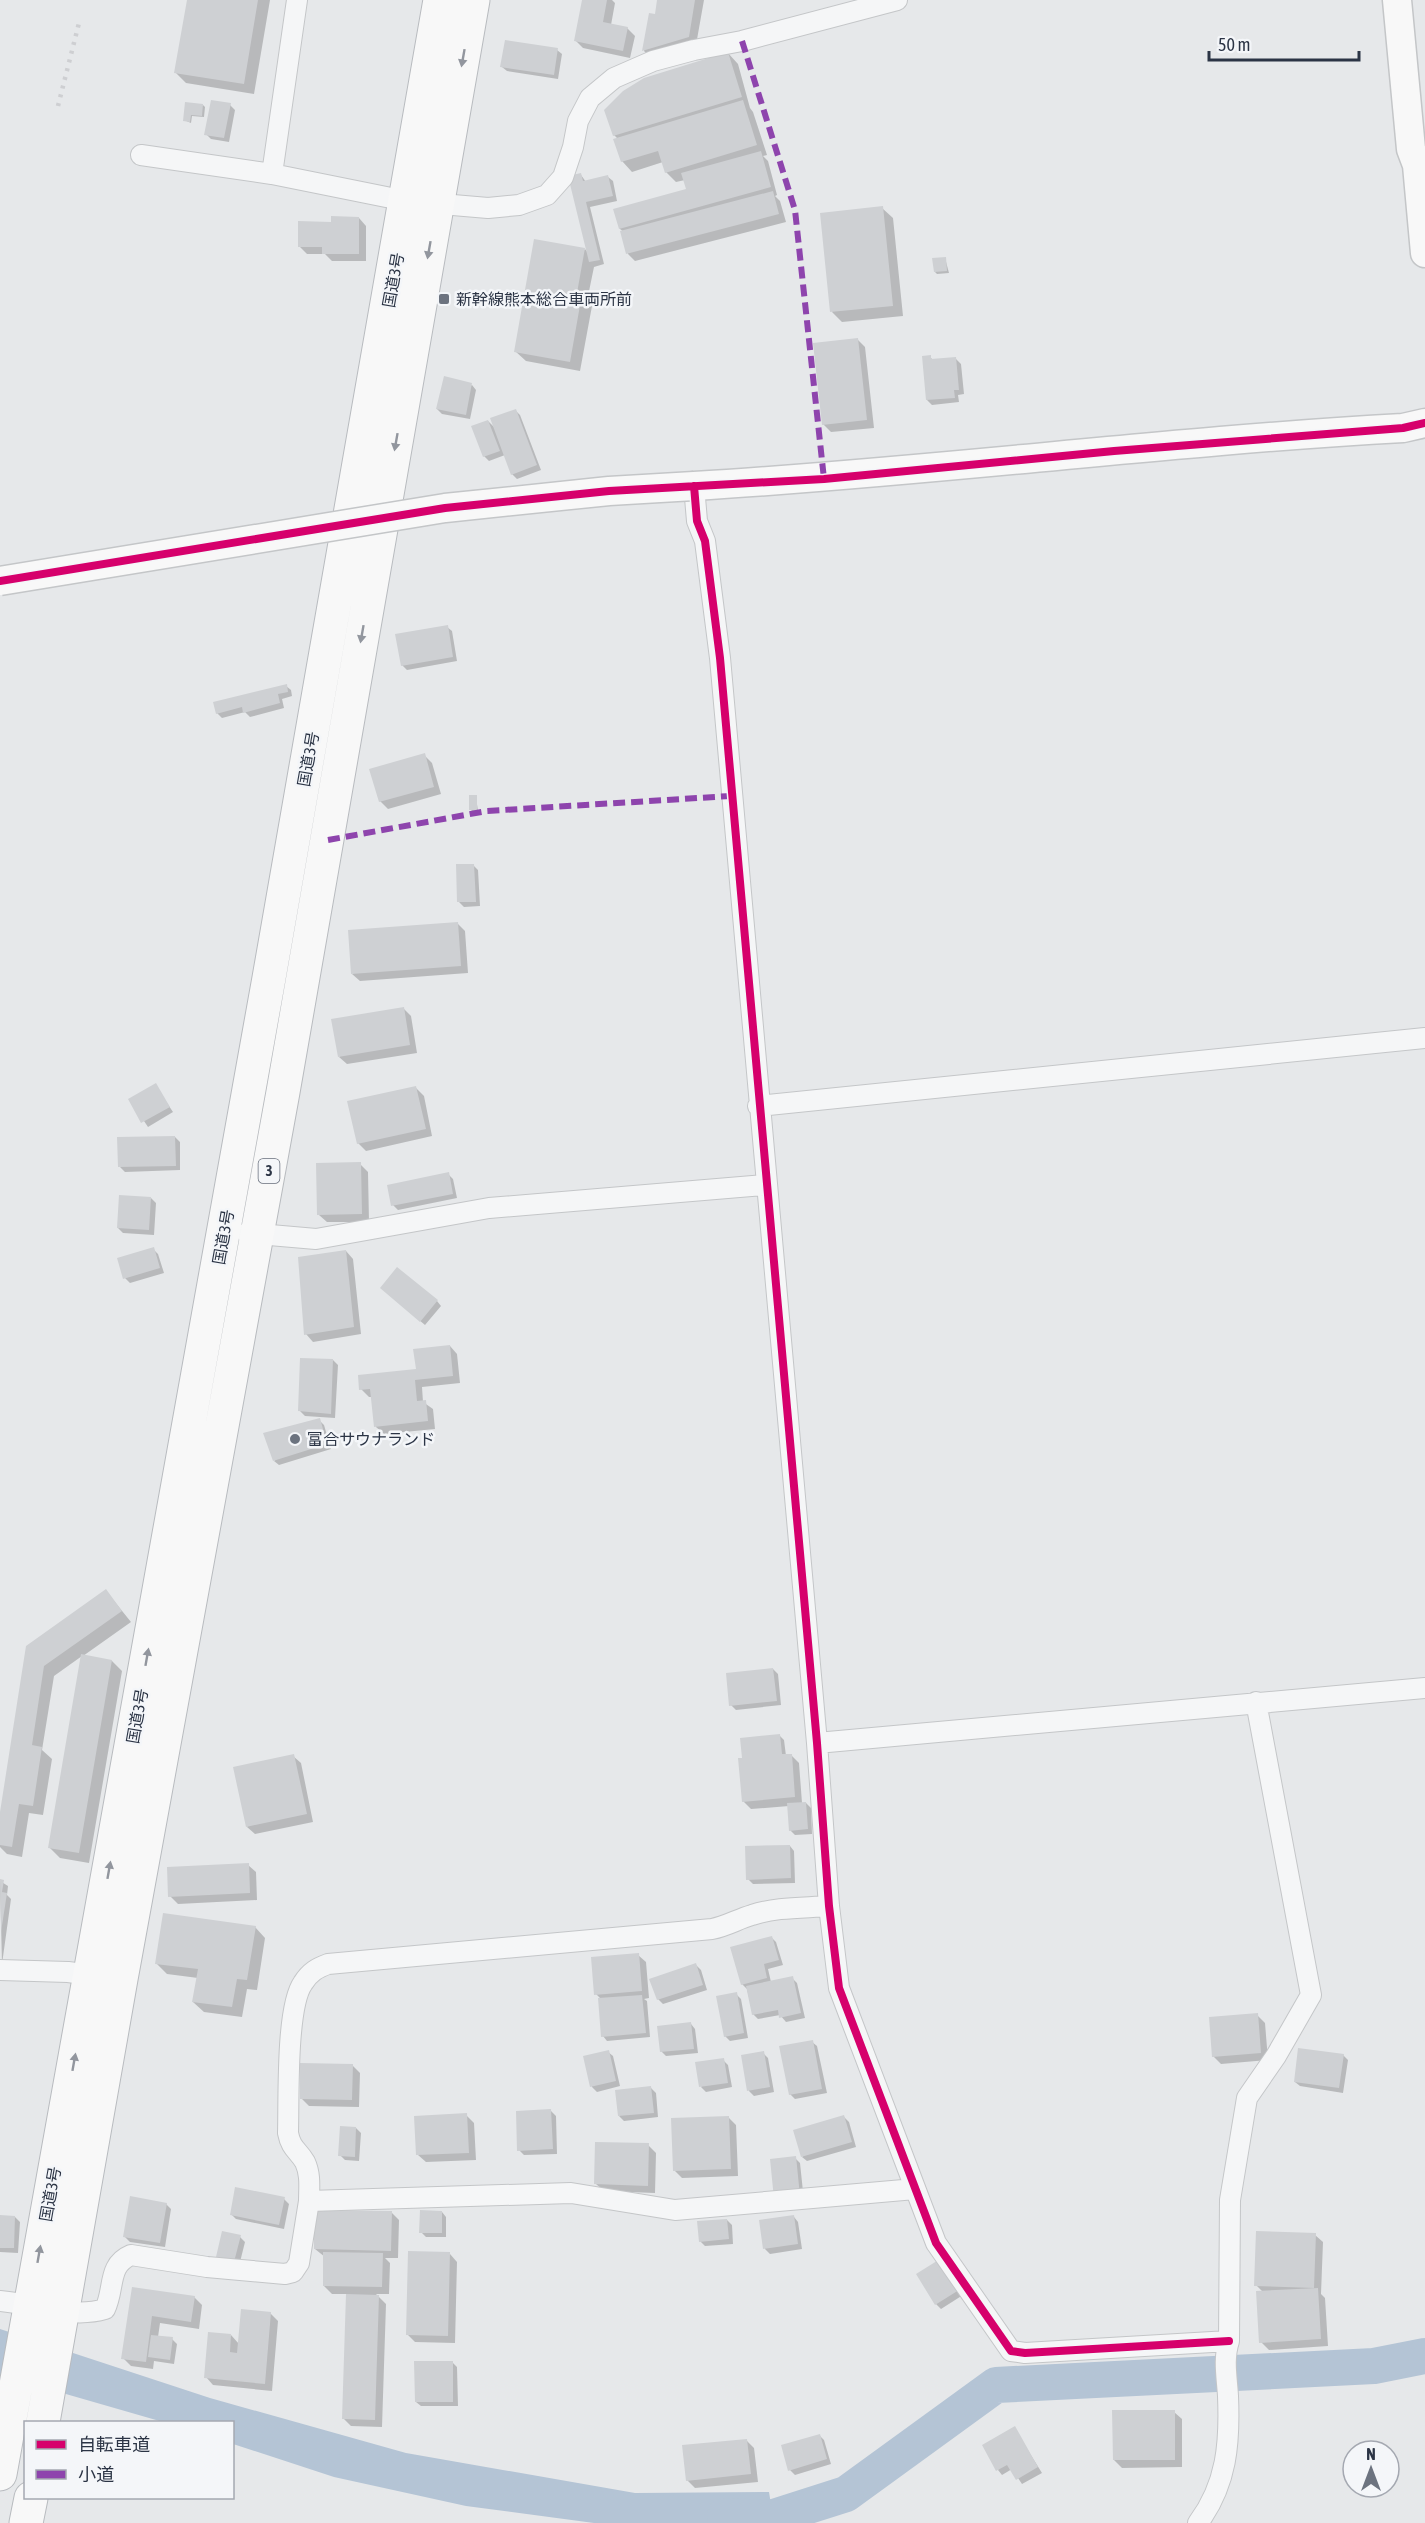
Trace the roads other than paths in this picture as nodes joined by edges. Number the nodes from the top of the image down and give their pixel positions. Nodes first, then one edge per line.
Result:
1 (297, 0) edge
2 (440, 0) edge
3 (473, 0) edge
4 (897, 0) edge
5 (1397, 0) edge
6 (141, 155) dead end
7 (272, 174) junction
8 (422, 202) junction
9 (1425, 253) edge
10 (1425, 423) edge
11 (694, 486) junction
12 (0, 581) edge
13 (1425, 1038) edge
14 (758, 1106) junction
15 (765, 1185) junction
16 (224, 1230) junction
17 (258, 1235) junction
18 (1425, 1688) edge
19 (1256, 1702) junction
20 (817, 1743) junction
21 (829, 1906) junction
22 (0, 1970) edge
23 (106, 1977) junction
24 (915, 2189) junction
25 (309, 2201) junction
26 (18, 2313) edge
27 (59, 2326) junction
28 (1227, 2347) junction
29 (45, 2410) edge
30 (0, 2474) edge
31 (31, 2499) edge
32 (26, 2523) edge
33 (1198, 2523) edge

1 - 7 street
2 - 8 highway, 国道3号 / 3
3 -> 8 highway, 国道3号 / 3
4 - 8 street
5 - 9 street
6 - 7 street
7 - 8 street
8 - 16 highway, 国道3号 / 3
8 -> 17 highway, 国道3号 / 3
10 - 11 street
11 - 12 street, bridge
11 - 14 street
13 - 14 street
14 - 15 street
15 - 17 street
15 - 20 street
16 - 17 street
23 -> 16 highway, 国道3号 / 3
17 - 23 highway, 国道3号 / 3
18 - 19 street
19 - 20 street
19 - 28 street
20 - 21 street
21 - 24 street
21 - 25 street
22 - 23 street
26 -> 23 highway, 国道3号 / 3
23 - 27 highway, 国道3号 / 3
24 - 25 street
24 - 28 street
25 - 27 street
26 - 27 street
26 - 30 highway, 国道3号 / 3
27 - 29 highway, 国道3号 / 3
28 - 33 street
31 - 32 highway

